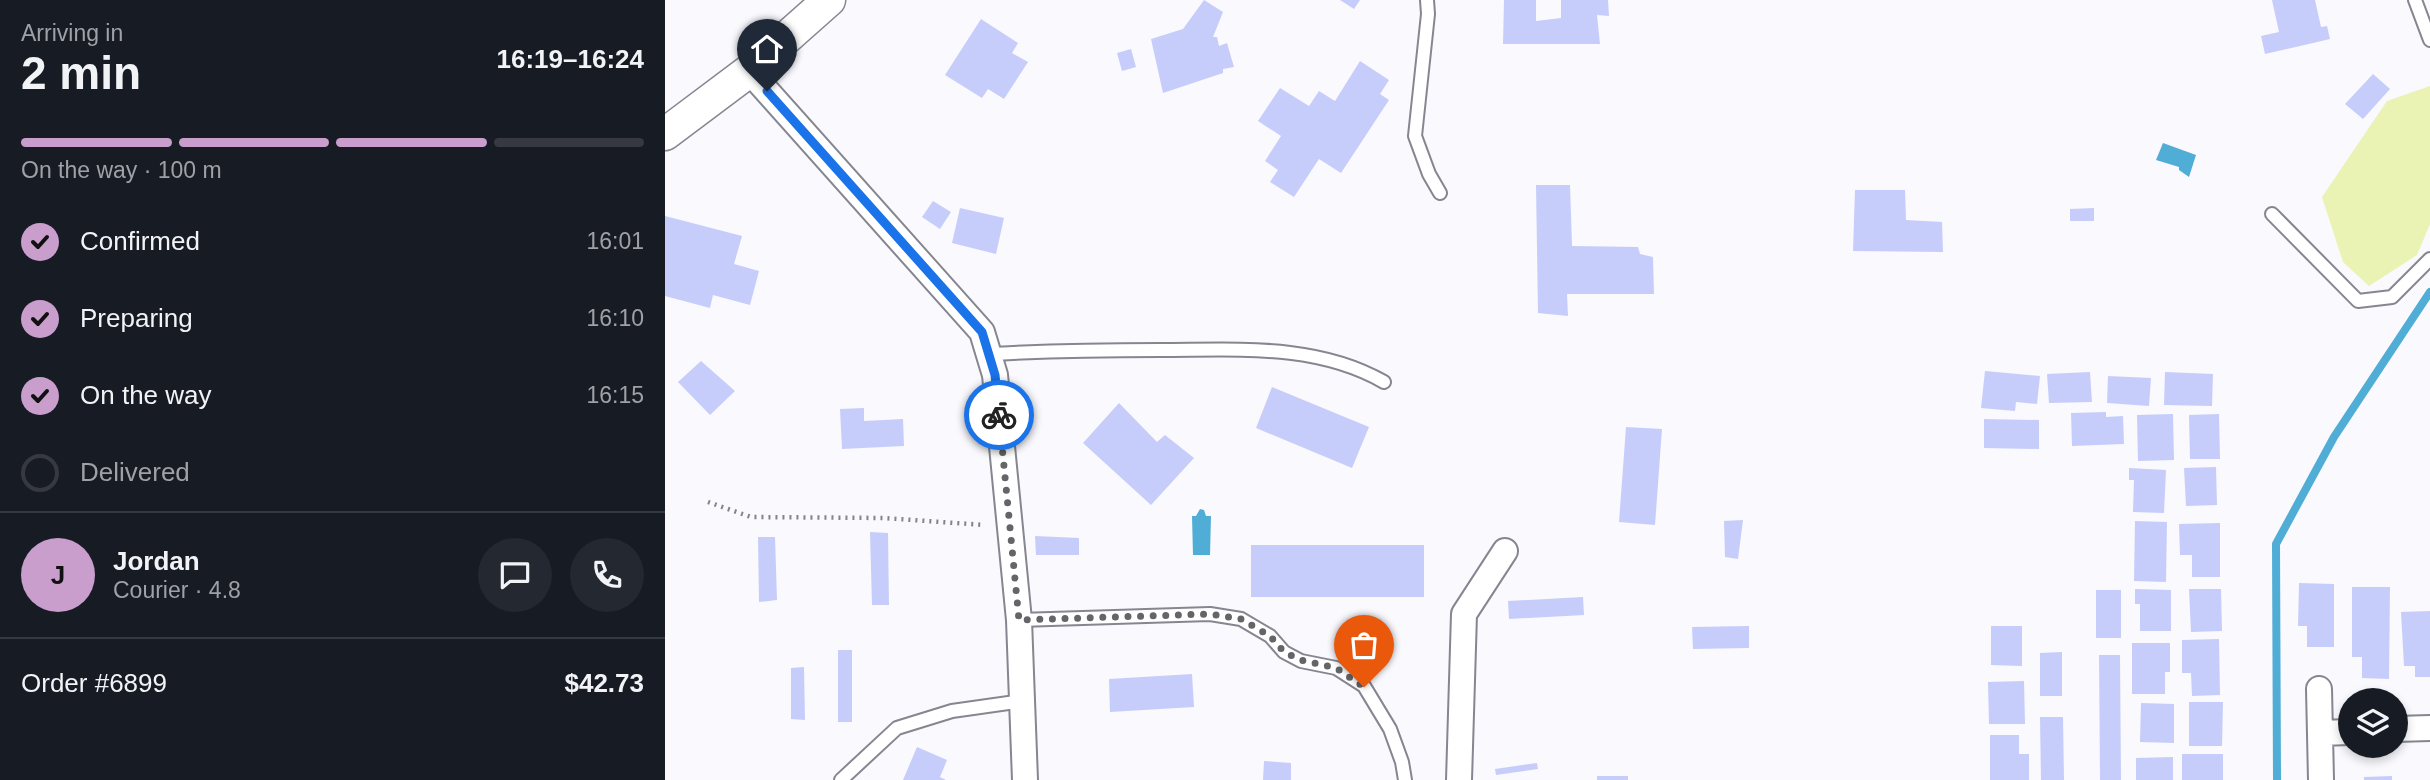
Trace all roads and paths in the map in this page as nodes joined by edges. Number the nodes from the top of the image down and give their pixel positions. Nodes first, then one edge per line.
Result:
1 (829, 0) edge
2 (1427, 0) edge
3 (2415, 0) edge
4 (2430, 40) edge
5 (749, 71) junction
6 (665, 134) edge
7 (1440, 193) dead end
8 (2272, 214) dead end
9 (2430, 259) edge
10 (989, 354) junction
11 (1384, 382) dead end
12 (708, 502) dead end
13 (1009, 526) junction
14 (1505, 551) dead end
15 (1019, 620) junction
16 (2319, 689) dead end
17 (1022, 701) junction
18 (2430, 728) edge
19 (2408, 729) edge
20 (2338, 732) edge
21 (2320, 733) junction
22 (841, 780) edge
23 (1025, 780) edge
24 (1405, 780) edge
25 (1459, 780) edge
26 (2321, 780) edge

1 - 5 street
2 - 7 lane
3 - 4 lane
5 - 6 street
5 - 10 street
8 - 9 lane
10 - 11 lane
10 - 13 street
12 - 13 path
13 - 15 street
14 - 25 street
15 - 17 street
15 - 24 lane
16 - 21 street
17 - 22 lane
17 - 23 street
18 - 19 street
20 - 21 street
21 - 26 street

